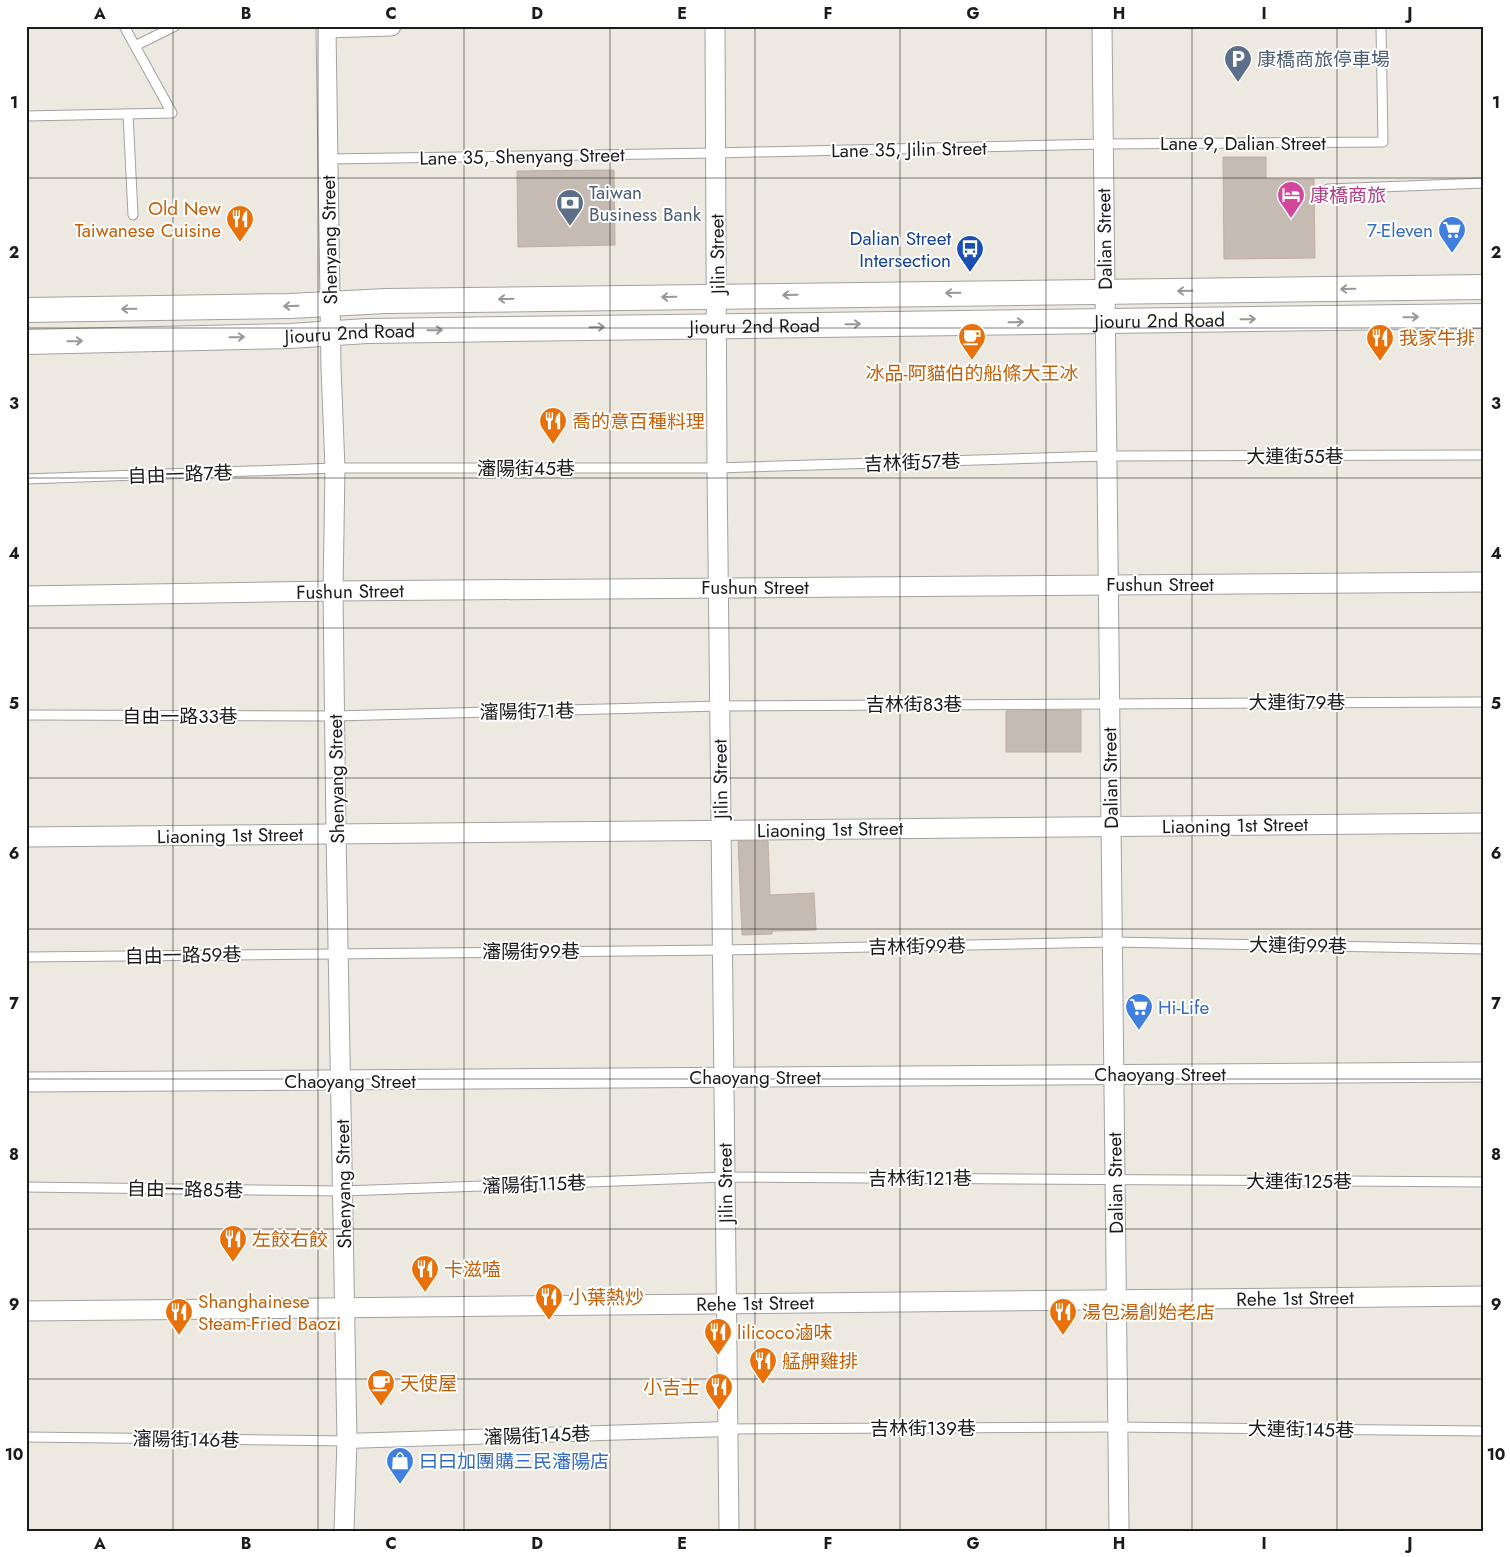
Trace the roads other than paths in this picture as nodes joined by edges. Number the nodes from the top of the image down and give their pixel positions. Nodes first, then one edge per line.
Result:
1 (124, 26) edge
2 (175, 26) edge
3 (391, 26) edge
4 (716, 26) edge
5 (1102, 26) edge
6 (1381, 26) edge
7 (325, 27) edge
8 (135, 46) junction
9 (128, 114) junction
10 (26, 116) edge
11 (1103, 144) junction
12 (716, 154) junction
13 (328, 159) junction
14 (1484, 183) edge
15 (1328, 189) dead end
16 (133, 215) dead end
17 (1484, 287) edge
18 (1105, 292) junction
19 (717, 296) junction
20 (330, 304) junction
21 (26, 310) edge
22 (1484, 316) edge
23 (1106, 320) junction
24 (717, 325) junction
25 (330, 333) junction
26 (26, 342) edge
27 (1484, 455) edge
28 (1106, 456) junction
29 (335, 468) junction
30 (717, 468) junction
31 (26, 479) edge
32 (1484, 582) edge
33 (1108, 584) junction
34 (718, 587) junction
35 (333, 591) junction
36 (26, 596) edge
37 (1484, 702) edge
38 (1109, 703) junction
39 (720, 706) junction
40 (26, 715) edge
41 (335, 716) junction
42 (1484, 823) edge
43 (1110, 826) junction
44 (721, 830) junction
45 (336, 834) junction
46 (26, 837) edge
47 (1112, 942) junction
48 (1484, 949) edge
49 (722, 950) junction
50 (339, 953) junction
51 (26, 956) edge
52 (1484, 1072) edge
53 (1114, 1075) junction
54 (724, 1078) junction
55 (341, 1081) junction
56 (26, 1082) edge
57 (725, 1177) junction
58 (1115, 1179) junction
59 (1484, 1182) edge
60 (26, 1187) edge
61 (343, 1191) junction
62 (1484, 1296) edge
63 (1116, 1300) junction
64 (726, 1304) junction
65 (345, 1308) junction
66 (26, 1311) edge
67 (1118, 1427) junction
68 (728, 1429) junction
69 (1484, 1431) edge
70 (26, 1437) edge
71 (347, 1441) junction
72 (344, 1531) edge
73 (729, 1531) edge
74 (1119, 1531) edge

1 - 8 lane
2 - 8 lane
3 - 7 street
4 - 12 street, Jilin Street
5 - 11 street, Dalian Street
6 - 11 lane, Lane 9, Dalian Street
7 - 13 street, Shenyang Street
8 - 9 lane
9 - 10 lane
9 - 16 lane
11 - 12 lane, Lane 35, Jilin Street
11 - 18 street, Dalian Street
12 - 13 lane, Lane 35, Shenyang Street
12 - 19 street, Jilin Street
13 - 20 street, Shenyang Street
14 - 15 lane
17 -> 18 street, Jiouru 2nd Road
18 -> 19 street, Jiouru 2nd Road
18 - 23 street, Dalian Street
19 -> 20 street, Jiouru 2nd Road
19 - 24 street, Jilin Street
20 -> 21 street, Jiouru 2nd Road
20 - 25 street, Shenyang Street
23 -> 22 street, Jiouru 2nd Road
24 -> 23 street, Jiouru 2nd Road
23 - 28 street, Dalian Street
25 -> 24 street, Jiouru 2nd Road
24 - 30 street, Jilin Street
26 -> 25 street, Jiouru 2nd Road
25 - 29 street, Shenyang Street
27 - 28 lane, 大連街55巷
28 - 30 lane, 吉林街57巷
28 - 33 street, Dalian Street
29 - 30 lane, 瀋陽街45巷
29 - 31 lane, 自由一路7巷
29 - 35 street, Shenyang Street
30 - 34 street, Jilin Street
32 - 33 street, Fushun Street
33 - 34 street, Fushun Street
33 - 38 street, Dalian Street
34 - 35 street, Fushun Street
34 - 39 street, Jilin Street
35 - 36 street, Fushun Street
35 - 41 street, Shenyang Street
37 - 38 lane, 大連街79巷
38 - 39 lane, 吉林街83巷
38 - 43 street, Dalian Street
39 - 41 lane, 瀋陽街71巷
39 - 44 street, Jilin Street
40 - 41 lane, 自由一路33巷
41 - 45 street, Shenyang Street
42 - 43 street, Liaoning 1st Street
43 - 44 street, Liaoning 1st Street
43 - 47 street, Dalian Street
44 - 45 street, Liaoning 1st Street
44 - 49 street, Jilin Street
45 - 46 street, Liaoning 1st Street
45 - 50 street, Shenyang Street
47 - 48 lane, 大連街99巷
47 - 49 lane, 吉林街99巷
47 - 53 street, Dalian Street
49 - 50 lane, 瀋陽街99巷
49 - 54 street, Jilin Street
50 - 51 lane, 自由一路59巷
50 - 55 street, Shenyang Street
52 - 53 street, Chaoyang Street
53 - 54 street, Chaoyang Street
53 - 58 street, Dalian Street
54 - 55 street, Chaoyang Street
54 - 57 street, Jilin Street
55 - 56 street, Chaoyang Street
55 - 61 street, Shenyang Street
57 - 58 lane, 吉林街121巷
57 - 61 lane, 瀋陽街115巷
57 - 64 street, Jilin Street
58 - 59 lane, 大連街125巷
58 - 63 street, Dalian Street
60 - 61 lane, 自由一路85巷
61 - 65 street, Shenyang Street
62 - 63 street, Rehe 1st Street
63 - 64 street, Rehe 1st Street
63 - 67 street, Dalian Street
64 - 65 street, Rehe 1st Street
64 - 68 street, Jilin Street
65 - 66 street, Rehe 1st Street
65 - 71 street, Shenyang Street
67 - 68 lane, 吉林街139巷
67 - 69 lane, 大連街145巷
67 - 74 street, Dalian Street
68 - 71 street, 瀋陽街145巷
68 - 73 street, Jilin Street
70 - 71 lane, 瀋陽街146巷
71 - 72 street, Shenyang Street

